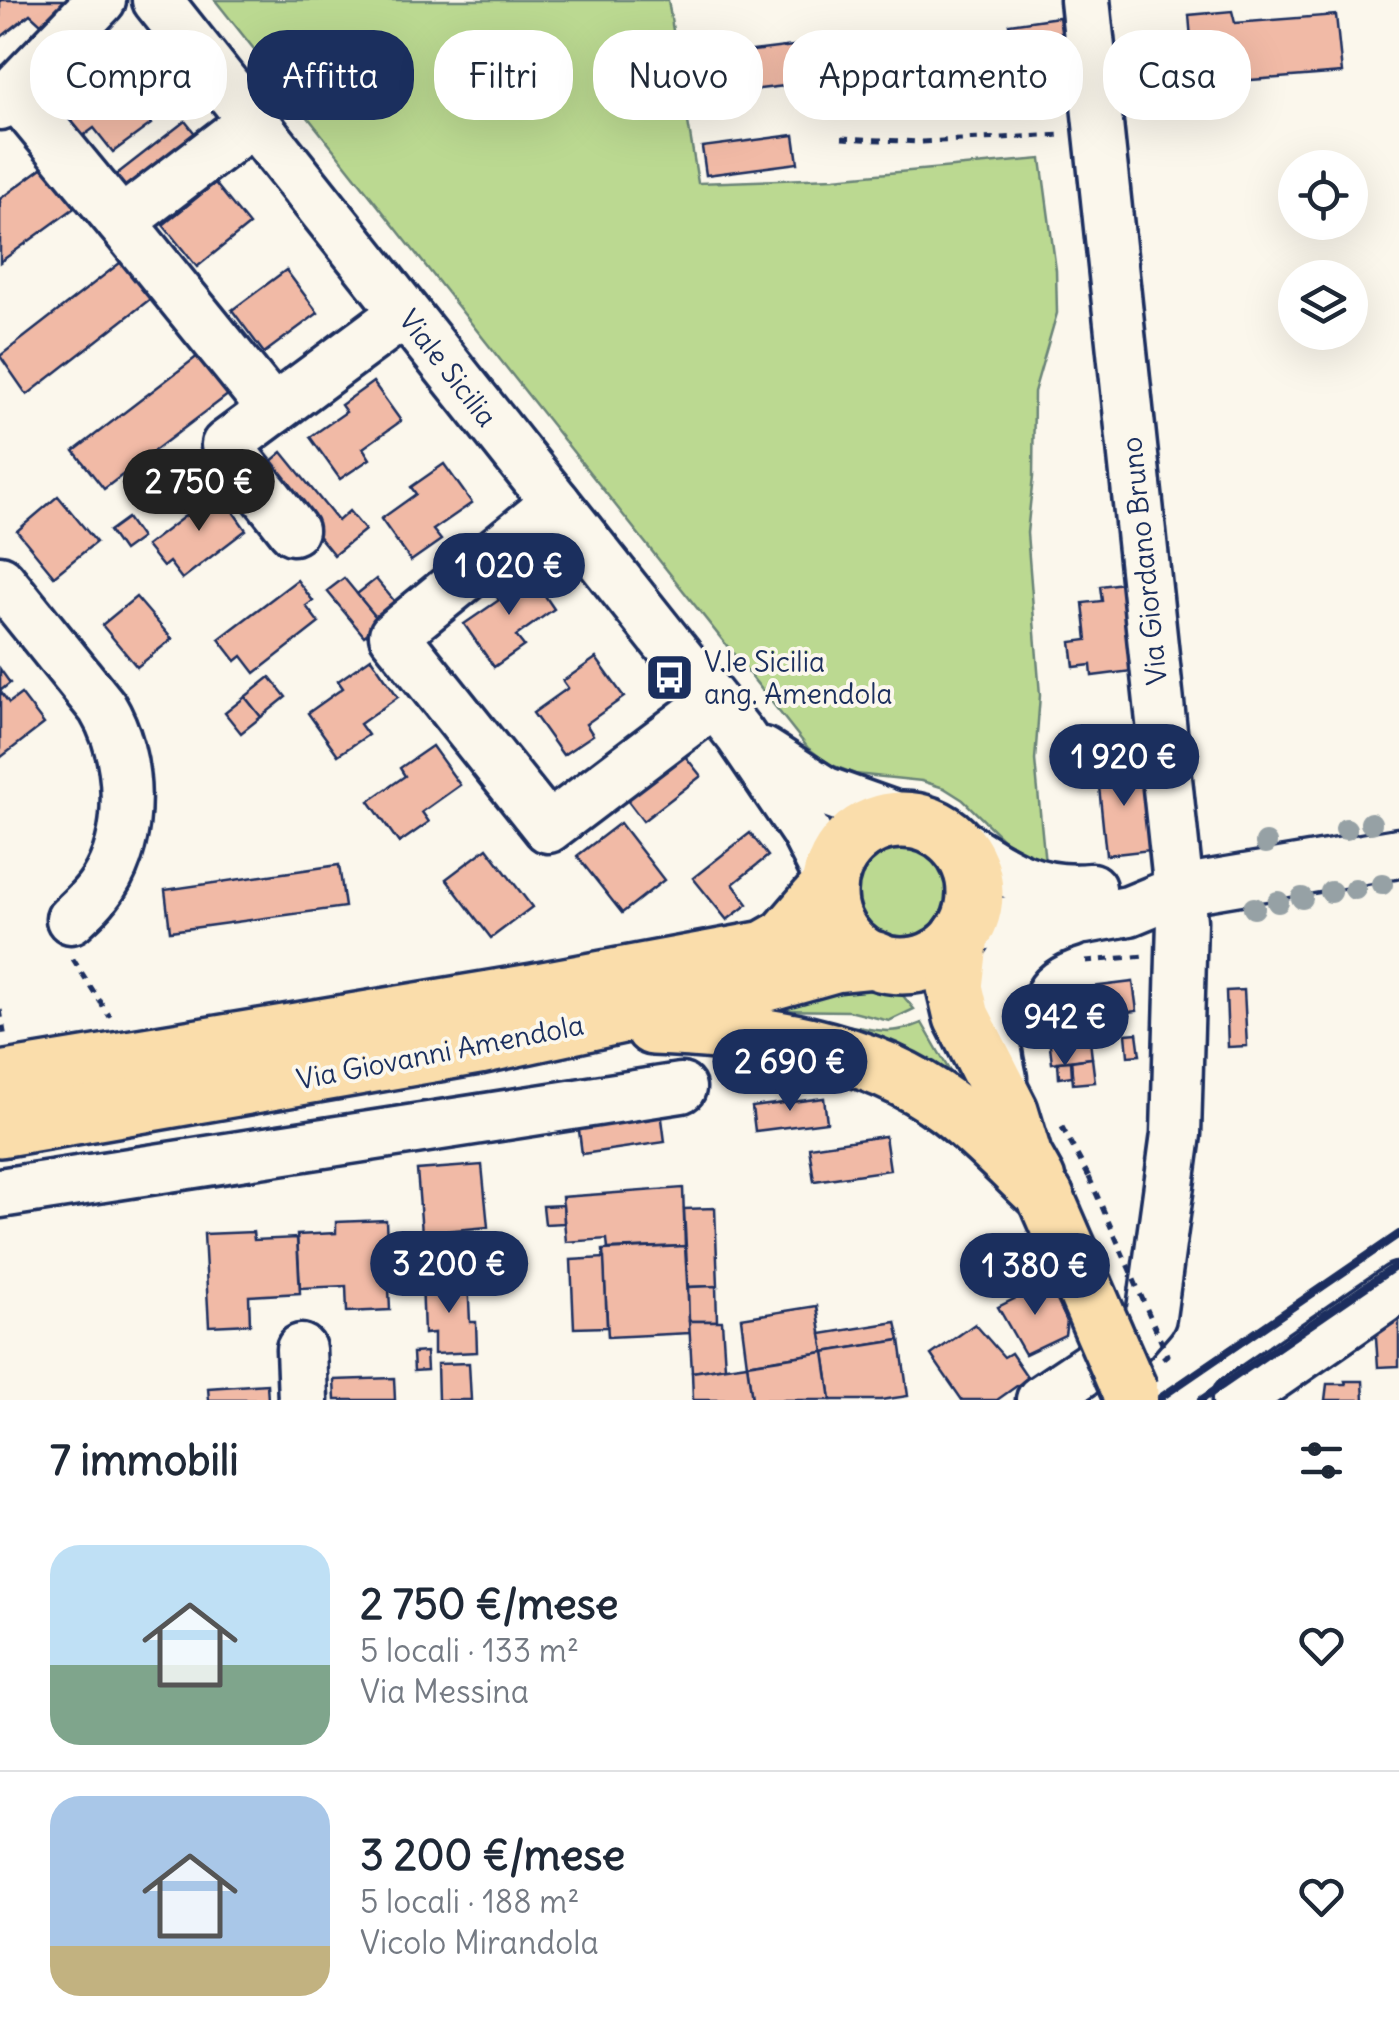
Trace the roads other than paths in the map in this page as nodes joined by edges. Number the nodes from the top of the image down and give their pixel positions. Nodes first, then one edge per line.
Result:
1 (101, 0) edge
2 (157, 0) edge
3 (1085, 0) edge
4 (7, 98) edge
5 (253, 121) junction
6 (121, 222) junction
7 (404, 313) junction
8 (273, 410) junction
9 (556, 503) junction
10 (293, 530) dead end
11 (0, 580) edge
12 (726, 719) junction
13 (925, 827) junction
14 (1399, 853) edge
15 (829, 883) junction
16 (1180, 890) junction
17 (963, 932) junction
18 (70, 936) road end
19 (1077, 941) junction
20 (881, 962) junction
21 (585, 1025) junction
22 (0, 1080) edge
23 (681, 1088) dead end
24 (0, 1129) edge
25 (1045, 1151) junction
26 (0, 1194) edge
27 (1399, 1288) edge
28 (301, 1349) dead end
29 (1136, 1370) edge
30 (303, 1400) edge
31 (1041, 1400) edge
32 (1237, 1400) edge

1 - 4 street
2 - 5 street, Viale Sicilia
3 - 16 street, Via Giordano Bruno
4 - 6 street
5 - 6 street
5 - 7 street, Viale Sicilia
6 - 8 street
7 - 8 street
7 - 9 street, Viale Sicilia
8 - 10 street
9 - 12 street, Viale Sicilia
9 - 12 street
11 - 18 street
12 - 13 street, Viale Sicilia
12 - 15 street, Viale Sicilia
13 - 15 main road
13 - 16 street, Viale Sicilia
13 - 17 main road
14 - 16 street
15 - 20 main road
15 - 22 main road, Via Giovanni Amendola
16 - 19 street
16 - 29 street, Via Giordano Bruno
17 - 19 street
17 - 20 main road
17 - 25 main road
19 - 25 street
20 - 21 main road, Via Giovanni Amendola
20 - 25 main road
21 - 24 main road, Via Giovanni Amendola
21 - 25 main road
23 - 26 street
25 - 29 main road, bridge
27 - 32 street
28 - 30 street
29 - 31 street, Via Giordano Bruno

